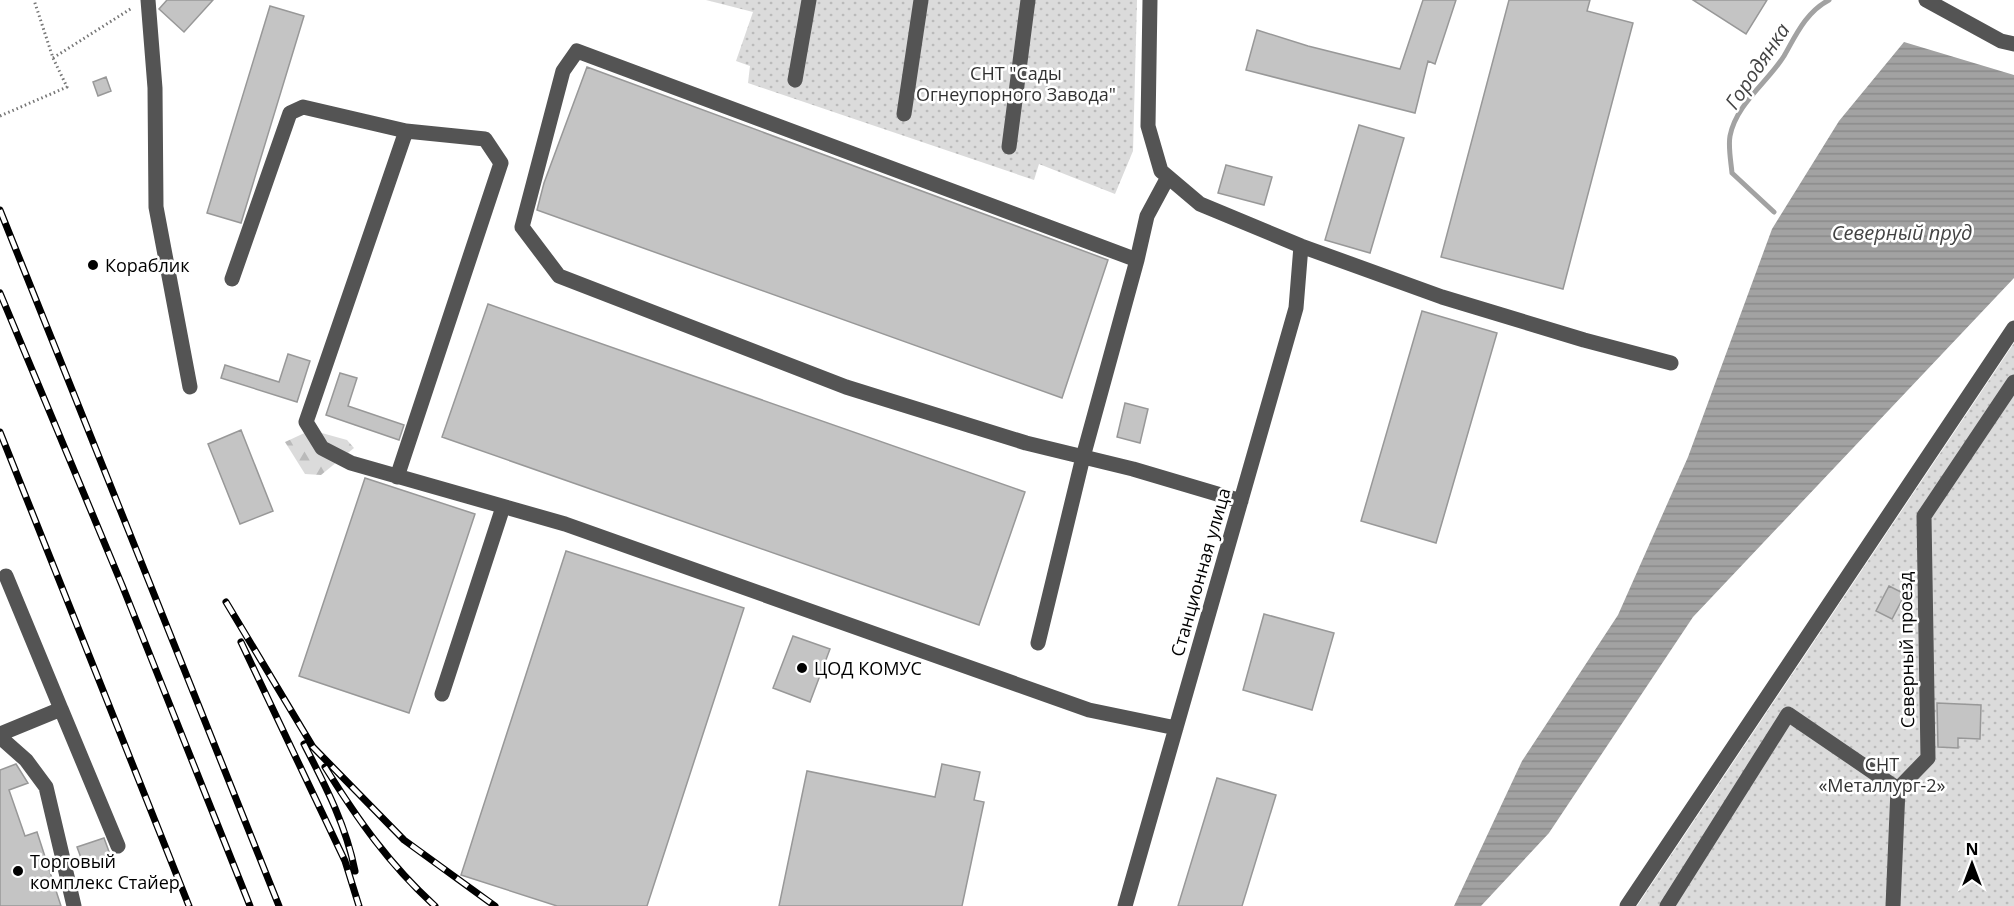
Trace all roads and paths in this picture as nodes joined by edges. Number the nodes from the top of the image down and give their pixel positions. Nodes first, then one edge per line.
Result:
1 (34, 0) edge
2 (809, 0) edge
3 (921, 0) edge
4 (1028, 0) edge
5 (1150, 0) edge
6 (1926, 0) edge
7 (141, 3) edge
8 (2014, 44) edge
9 (53, 58) junction
10 (795, 80) dead end
11 (904, 114) dead end
12 (0, 116) edge
13 (406, 131) junction
14 (1009, 147) dead end
15 (1168, 177) junction
16 (1301, 246) junction
17 (1137, 260) junction
18 (232, 279) dead end
19 (2014, 328) edge
20 (1671, 363) dead end
21 (2014, 382) edge
22 (190, 387) dead end
23 (1083, 457) junction
24 (397, 477) junction
25 (1241, 501) junction
26 (502, 507) junction
27 (6, 576) dead end
28 (1038, 643) dead end
29 (442, 694) dead end
30 (62, 710) junction
31 (1176, 728) junction
32 (0, 736) edge
33 (1898, 789) junction
34 (118, 846) dead end
35 (74, 906) edge
36 (1125, 906) edge
37 (1627, 906) edge
38 (1667, 906) edge
39 (1893, 906) edge

1 - 9 path
2 - 10 street
3 - 11 street
4 - 14 street
5 - 15 street
6 - 8 street
7 - 9 path
7 - 22 street
9 - 12 path
13 - 18 street
13 - 24 street
13 - 24 street
15 - 16 street
15 - 17 street
16 - 20 street
16 - 25 street, Станционная улица
17 - 23 street
17 - 23 street
19 - 37 street
21 - 33 street, Северный проезд
23 - 25 street
23 - 28 street
24 - 26 street
25 - 31 street, Станционная улица
26 - 29 street
26 - 31 street
27 - 30 street
30 - 32 street
30 - 34 street
31 - 36 street, Станционная улица
32 - 35 street
33 - 38 street
33 - 39 street

